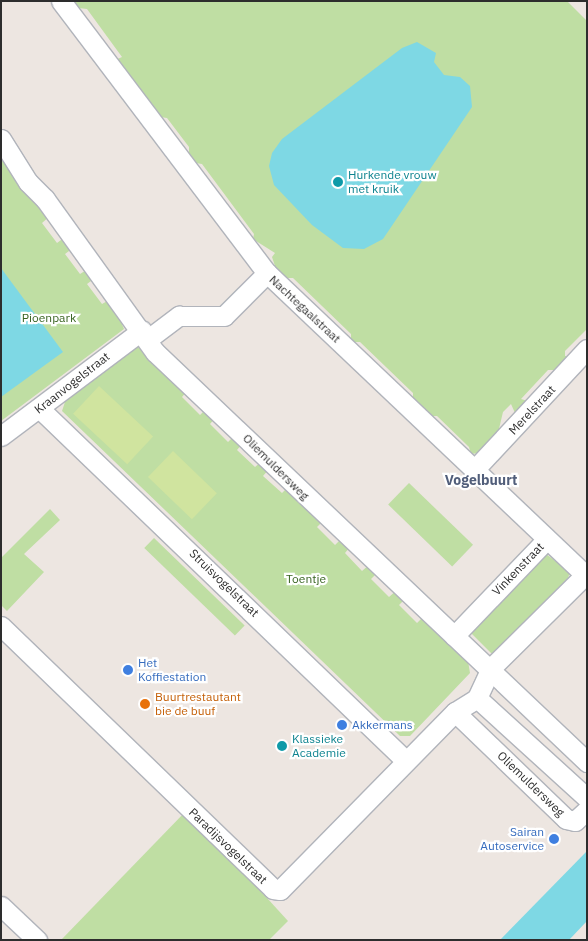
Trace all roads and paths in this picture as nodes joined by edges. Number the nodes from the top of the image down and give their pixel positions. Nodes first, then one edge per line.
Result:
1 (61, 1) edge
2 (1, 139) edge
3 (268, 273) junction
4 (145, 334) junction
5 (587, 349) edge
6 (39, 408) junction
7 (1, 436) edge
8 (475, 469) junction
9 (547, 539) junction
10 (586, 574) edge
11 (1, 626) edge
12 (454, 636) junction
13 (491, 668) junction
14 (477, 698) junction
15 (455, 712) junction
16 (405, 760) junction
17 (587, 762) edge
18 (587, 798) edge
19 (587, 810) edge
20 (1, 906) edge
21 (37, 940) edge

1 - 3 street, Nachtegaalstraat
2 - 4 street, Oliemuldersweg
3 - 4 street, Kraanvogelstraat
3 - 8 street, Nachtegaalstraat
4 - 6 street, Kraanvogelstraat
4 - 12 street, Oliemuldersweg
5 - 8 street, Merelstraat
6 - 7 street, Kraanvogelstraat
6 - 16 street, Struisvogelstraat
8 - 9 street, Nachtegaalstraat
9 - 10 street, Vinkenstraat
9 - 12 street, Vinkenstraat
10 - 13 street, Vinkenstraat
11 - 16 street, Paradijsvogelstraat
12 - 13 street, Oliemuldersweg
13 - 14 street, Vinkenstraat
13 - 17 street, Oliemuldersweg
14 - 15 street, Paradijsvogelstraat
14 - 18 street
15 - 16 street, Paradijsvogelstraat
15 - 19 street, Oliemuldersweg
20 - 21 street

